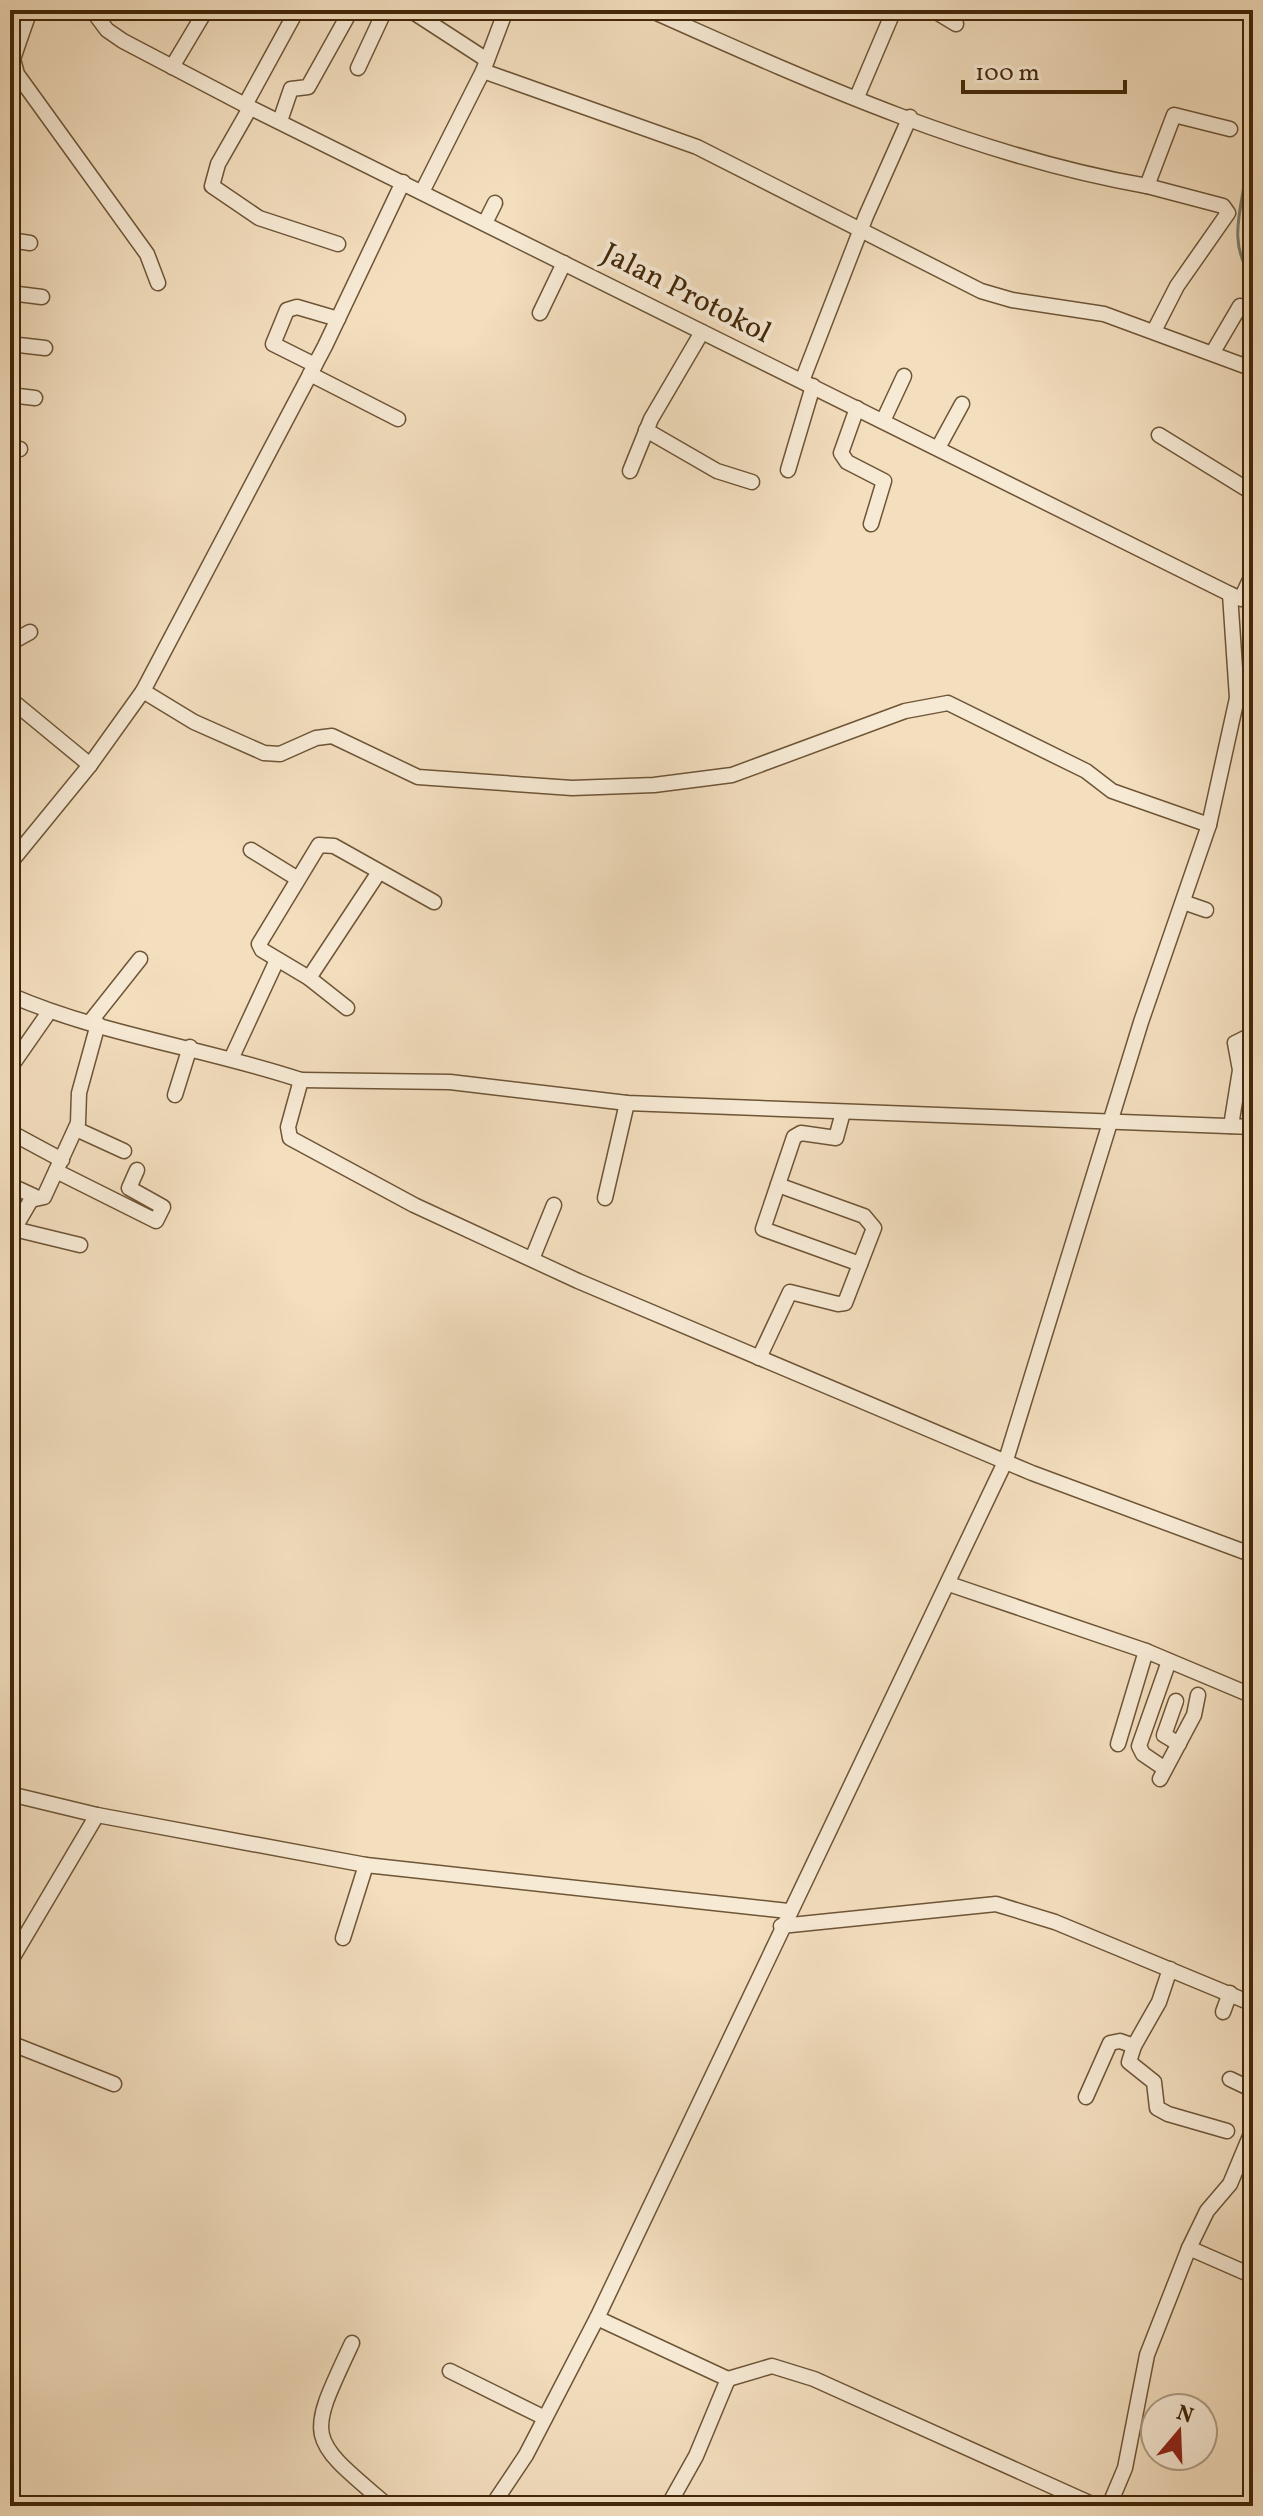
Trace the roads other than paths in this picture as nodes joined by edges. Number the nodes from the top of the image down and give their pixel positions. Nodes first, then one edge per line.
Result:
1 (30, 10) edge
2 (92, 10) edge
3 (206, 10) edge
4 (297, 10) edge
5 (351, 10) edge
6 (385, 10) edge
7 (410, 10) edge
8 (506, 10) edge
9 (650, 10) edge
10 (894, 10) edge
11 (485, 65) junction
12 (172, 67) junction
13 (358, 68) dead end
14 (857, 97) junction
15 (247, 106) junction
16 (910, 117) junction
17 (280, 121) junction
18 (1230, 129) dead end
19 (403, 182) junction
20 (1147, 186) junction
21 (422, 192) junction
22 (495, 203) dead end
23 (485, 223) junction
24 (861, 229) junction
25 (10, 240) edge
26 (30, 243) dead end
27 (338, 244) dead end
28 (564, 263) junction
29 (158, 283) dead end
30 (10, 293) edge
31 (42, 297) dead end
32 (1240, 306) dead end
33 (540, 313) dead end
34 (338, 319) junction
35 (1154, 331) junction
36 (702, 332) junction
37 (10, 344) edge
38 (45, 348) dead end
39 (1213, 352) junction
40 (1253, 369) edge
41 (312, 370) junction
42 (904, 376) dead end
43 (808, 384) junction
44 (10, 395) edge
45 (35, 398) dead end
46 (962, 404) dead end
47 (857, 408) junction
48 (398, 419) dead end
49 (883, 421) junction
50 (646, 430) junction
51 (1159, 435) dead end
52 (938, 448) junction
53 (788, 470) dead end
54 (630, 471) dead end
55 (752, 482) dead end
56 (1253, 493) edge
57 (871, 524) dead end
58 (1253, 573) edge
59 (1241, 599) edge
60 (30, 632) dead end
61 (10, 643) edge
62 (143, 691) junction
63 (10, 699) edge
64 (90, 765) junction
65 (1209, 825) junction
66 (251, 850) dead end
67 (10, 863) edge
68 (379, 872) junction
69 (298, 879) junction
70 (434, 902) dead end
71 (1183, 902) junction
72 (1206, 910) dead end
73 (140, 959) dead end
74 (277, 960) junction
75 (309, 978) junction
76 (10, 995) edge
77 (347, 1008) dead end
78 (49, 1012) junction
79 (94, 1023) junction
80 (1253, 1034) edge
81 (190, 1047) junction
82 (232, 1057) junction
83 (10, 1068) edge
84 (301, 1080) junction
85 (175, 1095) dead end
86 (627, 1103) junction
87 (843, 1112) junction
88 (1110, 1121) junction
89 (1231, 1126) junction
90 (1253, 1127) edge
91 (76, 1129) junction
92 (10, 1132) edge
93 (124, 1151) dead end
94 (59, 1166) junction
95 (137, 1170) dead end
96 (10, 1185) edge
97 (778, 1185) junction
98 (129, 1188) junction
99 (36, 1197) junction
100 (605, 1198) dead end
101 (121, 1203) junction
102 (554, 1205) dead end
103 (13, 1226) edge
104 (80, 1245) dead end
105 (532, 1259) junction
106 (860, 1264) junction
107 (759, 1358) junction
108 (1006, 1460) junction
109 (1253, 1555) edge
110 (949, 1584) junction
111 (1146, 1651) junction
112 (1169, 1661) junction
113 (1198, 1695) dead end
114 (1253, 1696) edge
115 (1176, 1701) dead end
116 (1118, 1744) dead end
117 (1179, 1744) junction
118 (10, 1794) edge
119 (97, 1815) junction
120 (366, 1865) junction
121 (788, 1911) junction
122 (781, 1926) junction
123 (343, 1938) dead end
124 (10, 1962) edge
125 (1170, 1969) junction
126 (1230, 1993) junction
127 (1253, 2004) edge
128 (1223, 2012) dead end
129 (10, 2043) edge
130 (1134, 2046) junction
131 (1230, 2079) dead end
132 (114, 2084) dead end
133 (1253, 2090) edge
134 (1086, 2097) dead end
135 (1253, 2129) edge
136 (1227, 2131) dead end
137 (1189, 2248) junction
138 (1253, 2276) edge
139 (597, 2318) junction
140 (352, 2343) dead end
141 (450, 2371) dead end
142 (728, 2379) junction
143 (545, 2418) junction
144 (388, 2506) edge
145 (492, 2506) edge
146 (668, 2506) edge
147 (1096, 2506) edge
148 (1109, 2506) edge

1 - 29 street
2 - 12 street, Jalan Protokol
3 - 12 street
4 - 15 street
5 - 17 street
6 - 13 street
7 - 11 street
8 - 11 street
9 - 14 street
10 - 14 street
11 - 21 street
11 - 24 street
12 - 15 street, Jalan Protokol
14 - 16 street
15 - 17 street, Jalan Protokol
15 - 27 street
16 - 20 street
16 - 24 street
17 - 19 street, Jalan Protokol
18 - 20 street
19 - 21 street, Jalan Protokol
19 - 34 street
20 - 35 street
21 - 23 street, Jalan Protokol
22 - 23 street
23 - 28 street, Jalan Protokol
24 - 35 street
24 - 43 street
25 - 26 street
28 - 33 street
28 - 36 street, Jalan Protokol
30 - 31 street
32 - 39 street
34 - 41 street
34 - 41 street
35 - 39 street
36 - 43 street, Jalan Protokol
36 - 50 street
37 - 38 street
39 - 40 street
41 - 48 street
41 - 62 street
42 - 49 street
43 - 47 street, Jalan Protokol
43 - 53 street
44 - 45 street
46 - 52 street
47 - 49 street, Jalan Protokol
47 - 57 street
49 - 52 street, Jalan Protokol
50 - 54 street
50 - 55 street
51 - 56 street
52 - 59 street, Jalan Protokol
58 - 59 street
59 - 65 street
60 - 61 street
62 - 64 street
62 - 65 street
63 - 64 street
64 - 67 street
65 - 71 street
66 - 69 street
68 - 69 street
68 - 70 street
68 - 75 street
69 - 74 street
71 - 72 street
71 - 88 street
73 - 79 street
74 - 75 street
74 - 82 street
75 - 77 street
76 - 78 street
78 - 79 street
78 - 83 street
79 - 81 street
79 - 91 street
80 - 89 street
81 - 82 street
81 - 85 street
82 - 84 street
84 - 86 street
84 - 105 street
86 - 87 street
86 - 100 street
87 - 88 street
87 - 97 street
88 - 89 street
88 - 108 street
89 - 90 street
91 - 93 street
91 - 94 street
92 - 94 street
94 - 99 street
94 - 101 street
95 - 98 street
96 - 99 street
97 - 106 street
97 - 106 street
98 - 101 street
98 - 101 street
99 - 103 street
102 - 105 street
103 - 104 street
105 - 107 street
106 - 107 street
107 - 108 street
108 - 109 street
108 - 110 street
110 - 111 street
110 - 121 street
111 - 112 street
111 - 116 street
112 - 114 street
112 - 117 street
113 - 117 street
115 - 117 street
118 - 119 street
119 - 120 street
119 - 124 street
120 - 121 street
120 - 123 street
121 - 122 street
122 - 125 street
122 - 139 street
125 - 126 street
125 - 130 street
126 - 127 street
126 - 128 street
129 - 132 street
130 - 134 street
130 - 136 street
131 - 133 street
135 - 137 street
137 - 138 street
137 - 148 street
139 - 142 street
139 - 143 street
140 - 144 street
141 - 143 street
142 - 146 street
142 - 147 street
143 - 145 street

